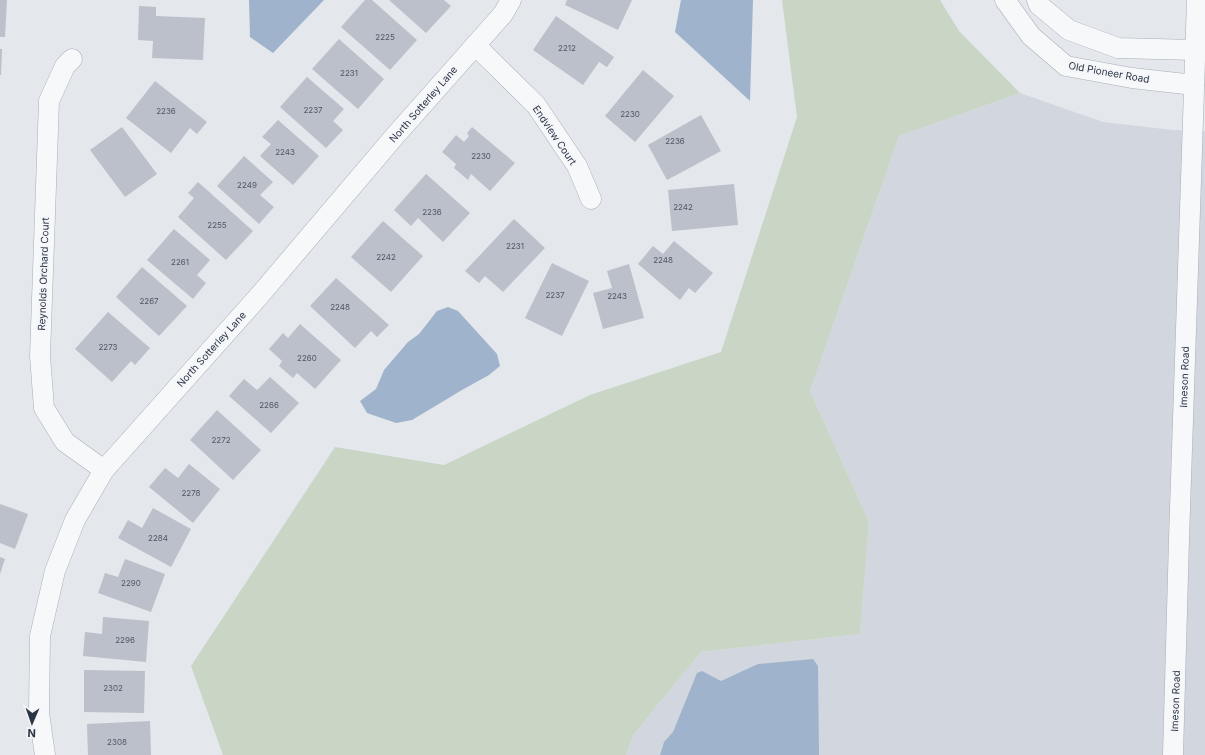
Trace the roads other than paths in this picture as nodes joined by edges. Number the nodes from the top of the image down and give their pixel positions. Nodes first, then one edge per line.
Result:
1 (511, 0) edge
2 (1005, 0) edge
3 (1037, 0) edge
4 (1197, 0) edge
5 (475, 45) junction
6 (1195, 50) junction
7 (72, 58) dead end
8 (1194, 84) junction
9 (591, 199) dead end
10 (104, 470) junction
11 (45, 755) edge
12 (1173, 755) edge

1 - 5 street, North Sotterley Lane
2 - 8 street, Old Pioneer Road
3 - 6 street
4 - 6 street, Imeson Road
5 - 9 street, Endview Court
5 - 10 street, North Sotterley Lane
6 - 8 street, Imeson Road
7 - 10 street, Reynolds Orchard Court
8 - 12 street, Imeson Road
10 - 11 street, North Sotterley Lane

